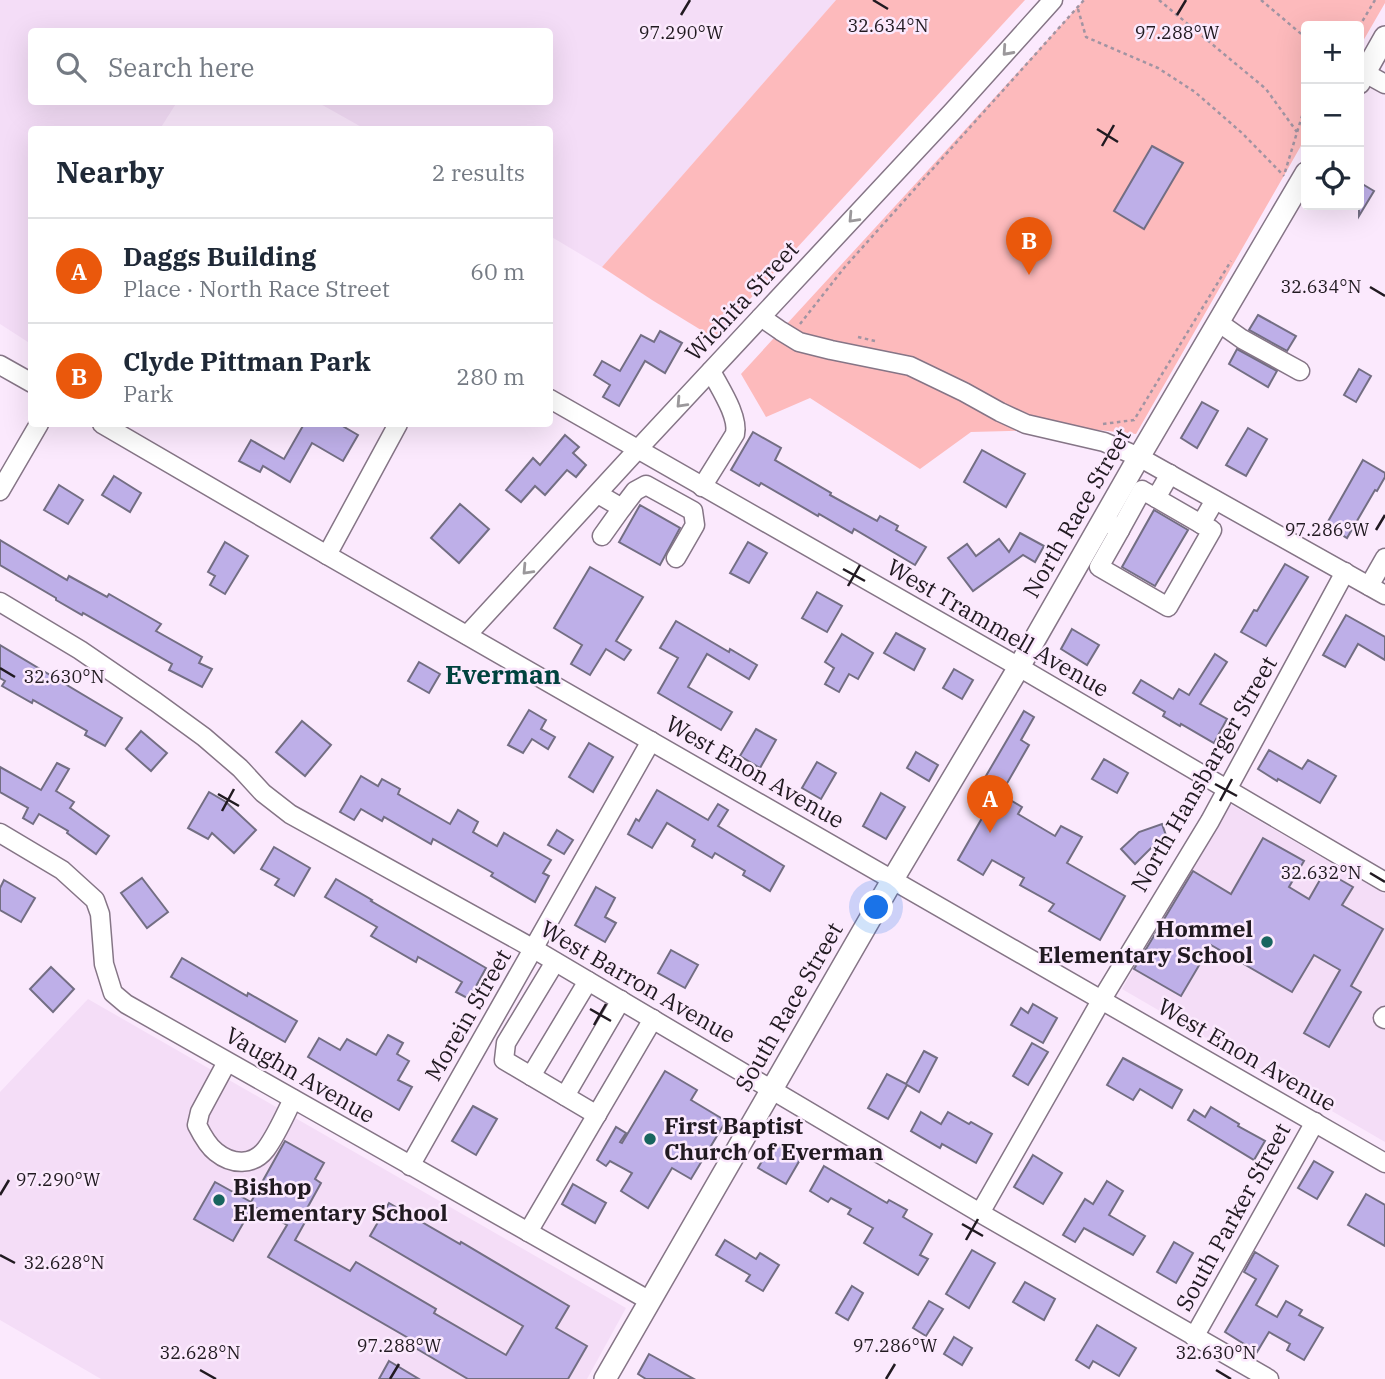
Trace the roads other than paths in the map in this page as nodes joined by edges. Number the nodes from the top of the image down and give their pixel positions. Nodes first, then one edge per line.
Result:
1 (1053, 0) edge
2 (1385, 37) edge
3 (1364, 74) edge
4 (1364, 79) edge
5 (1385, 85) edge
6 (1301, 181) edge
7 (761, 317) junction
8 (1218, 322) junction
9 (0, 365) edge
10 (711, 371) junction
11 (1300, 371) dead end
12 (28, 381) edge
13 (553, 401) edge
14 (37, 427) edge
15 (107, 427) edge
16 (396, 427) edge
17 (638, 449) junction
18 (1139, 457) junction
19 (679, 473) junction
20 (1170, 474) junction
21 (702, 487) junction
22 (0, 491) edge
23 (598, 494) junction
24 (666, 496) junction
25 (1157, 498) junction
26 (1215, 500) junction
27 (622, 508) junction
28 (1201, 524) junction
29 (1111, 525) junction
30 (602, 536) dead end
31 (327, 555) junction
32 (676, 558) dead end
33 (1385, 558) edge
34 (1345, 572) junction
35 (1377, 590) edge
36 (0, 602) edge
37 (467, 635) junction
38 (1019, 667) junction
39 (651, 741) junction
40 (1227, 790) junction
41 (0, 833) edge
42 (893, 879) junction
43 (1385, 882) edge
44 (534, 949) junction
45 (555, 962) junction
46 (587, 981) junction
47 (1102, 999) junction
48 (621, 1000) junction
49 (653, 1019) junction
50 (227, 1062) junction
51 (531, 1076) junction
52 (772, 1088) junction
53 (565, 1096) junction
54 (293, 1100) junction
55 (597, 1115) junction
56 (1315, 1122) junction
57 (1385, 1163) edge
58 (410, 1166) junction
59 (980, 1213) junction
60 (528, 1232) junction
61 (650, 1301) junction
62 (1194, 1337) junction
63 (605, 1379) edge
64 (1269, 1379) edge

1 -> 7 street, Wichita Street
2 - 3 main road
4 - 5 street
6 - 8 main road, North Race Street
7 - 10 street, Wichita Street
7 - 18 street
8 - 11 street
8 - 18 main road, North Race Street
9 - 12 street
10 -> 17 street, Wichita Street
10 - 21 street
13 - 17 street, West Trammell Avenue
14 - 22 street
15 - 31 street, West Enon Avenue
16 - 31 street
17 - 19 street, West Trammell Avenue
17 - 23 street, Wichita Street
18 - 20 street
18 - 29 main road, North Race Street
19 - 21 street, West Trammell Avenue
19 - 24 street
20 - 25 street
20 - 26 street
21 - 38 street, West Trammell Avenue
23 - 27 street
23 -> 37 street, Wichita Street
24 - 27 street
24 - 32 street
25 - 28 street
25 - 29 street
26 - 28 street
26 - 34 street
27 - 30 street
28 - 29 street
29 - 38 main road, North Race Street
31 - 37 street, West Enon Avenue
33 - 35 street
34 - 35 street
34 - 40 street, North Hansbarger Street
36 - 44 street, West Barron Avenue
37 - 39 street, West Enon Avenue
38 - 40 street, West Trammell Avenue
38 - 42 main road, North Race Street
39 - 42 street, West Enon Avenue
39 - 44 street, Morein Street
40 - 43 street, West Trammell Avenue
40 - 47 street, North Hansbarger Street
41 - 50 street, Vaughn Avenue
42 - 47 street, West Enon Avenue
42 - 52 main road, South Race Street
44 - 45 street, West Barron Avenue
44 - 58 street, Morein Street
45 - 46 street, West Barron Avenue
45 - 51 street
46 - 48 street, West Barron Avenue
46 - 51 street
47 - 56 street, West Enon Avenue
47 - 59 street, North Hansbarger Street
48 - 49 street, West Barron Avenue
48 - 53 street
49 - 52 street, West Barron Avenue
49 - 55 street
50 - 54 street, Vaughn Avenue
50 - 54 street
51 - 53 street
52 - 59 street, West Barron Avenue
52 - 61 main road, South Race Street
53 - 55 street
54 - 58 street, Vaughn Avenue
55 - 60 street
56 - 57 street, West Enon Avenue
56 - 62 street, South Parker Street
58 - 60 street, Vaughn Avenue
59 - 62 street, West Barron Avenue
60 - 61 street, Vaughn Avenue
61 - 63 main road, South Race Street
62 - 64 street, West Barron Avenue

